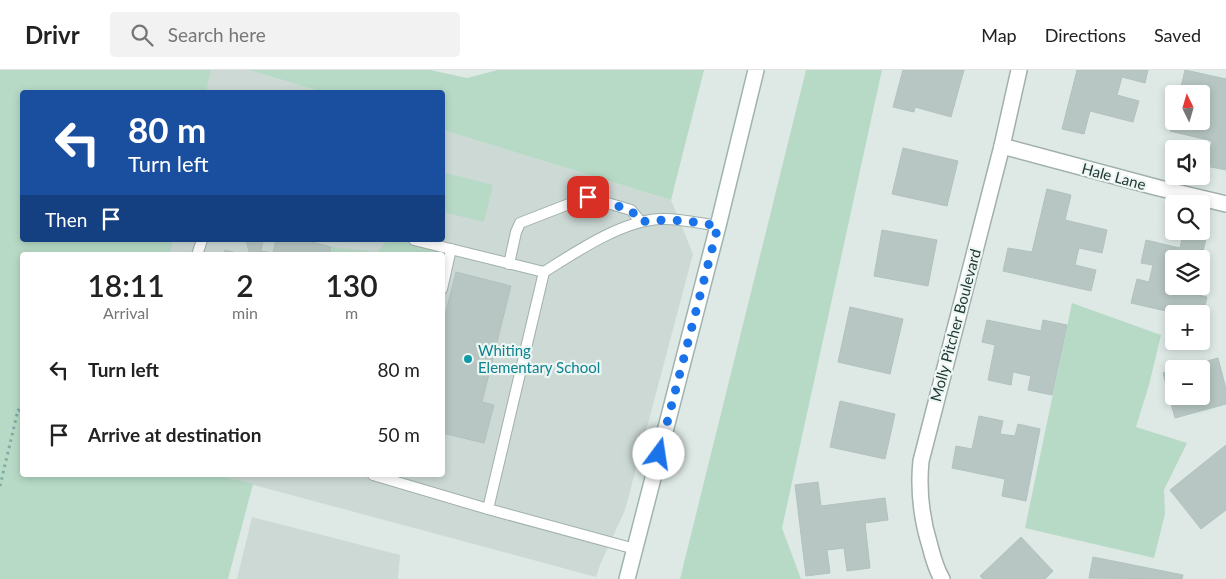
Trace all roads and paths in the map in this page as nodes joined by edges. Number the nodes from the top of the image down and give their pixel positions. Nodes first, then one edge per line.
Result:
1 (756, 70) edge
2 (1019, 70) edge
3 (1002, 146) junction
4 (1226, 204) edge
5 (640, 222) junction
6 (718, 226) junction
7 (422, 242) edge
8 (451, 249) junction
9 (509, 264) junction
10 (544, 272) junction
11 (445, 276) edge
12 (20, 410) edge
13 (380, 477) edge
14 (0, 486) edge
15 (488, 510) junction
16 (635, 549) junction
17 (627, 579) edge
18 (942, 579) edge

1 - 6 street
2 - 3 street, Molly Pitcher Boulevard
3 - 4 street, Hale Lane
3 - 18 street, Molly Pitcher Boulevard
5 - 6 lane
5 - 9 lane
5 - 10 lane
6 - 16 street
7 - 8 lane
8 - 9 lane
8 - 11 lane
9 - 10 lane
10 - 15 lane
12 - 14 path
13 - 15 lane
15 - 16 lane
16 - 17 street

